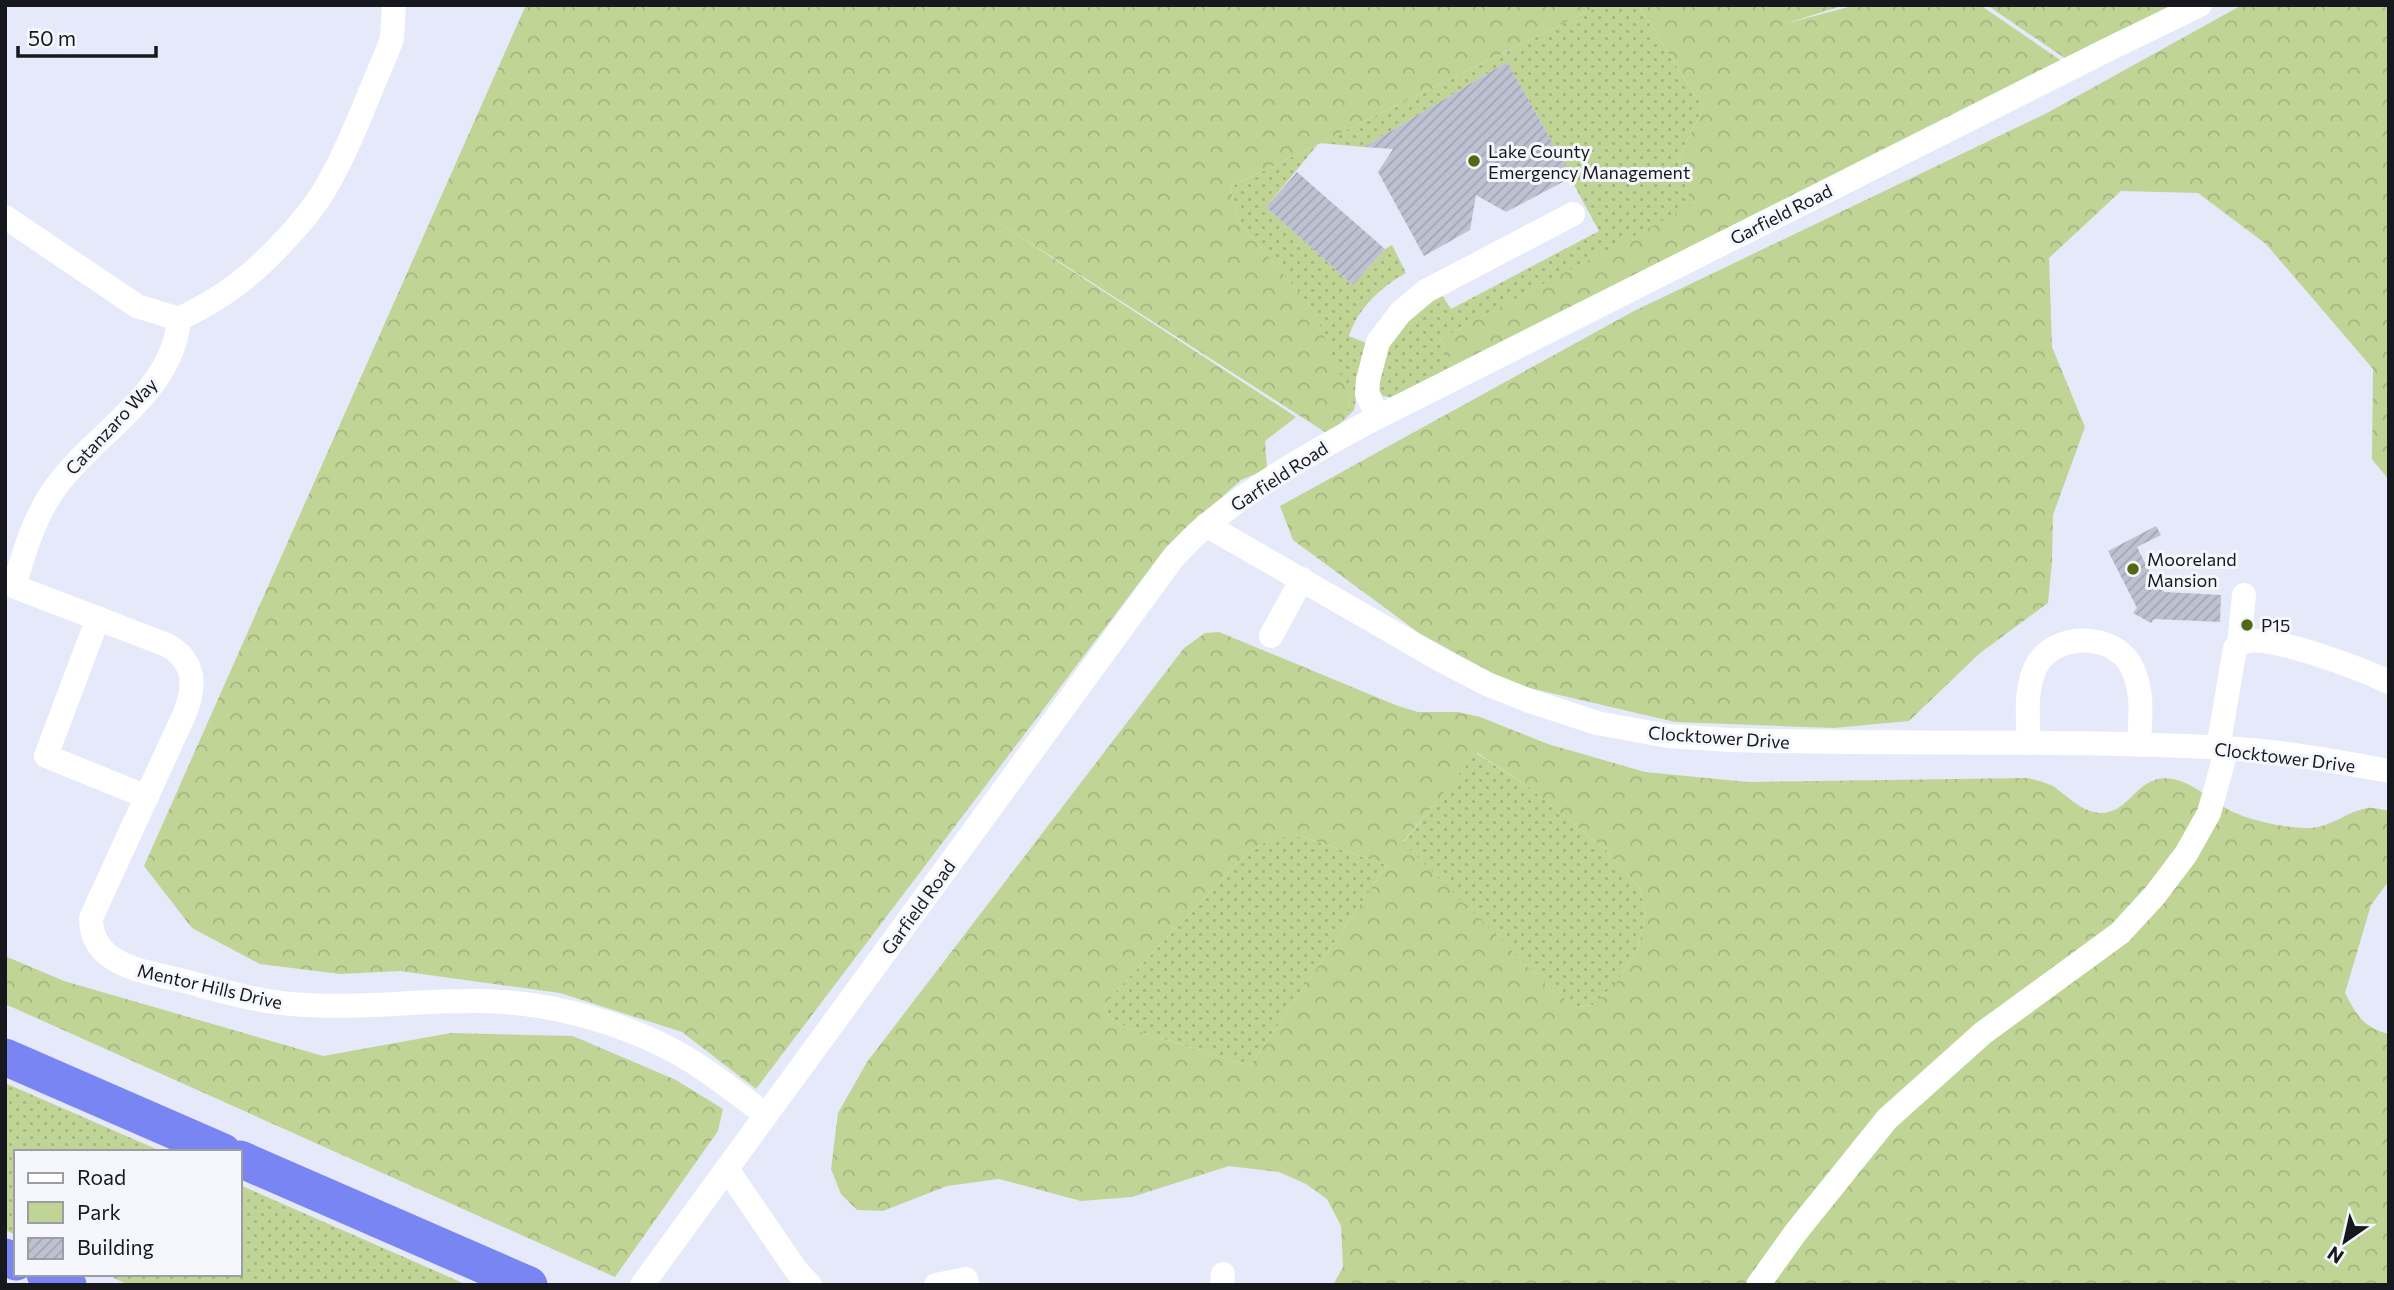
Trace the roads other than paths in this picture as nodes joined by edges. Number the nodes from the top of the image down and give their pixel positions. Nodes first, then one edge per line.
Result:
1 (394, 5) edge
2 (2200, 5) edge
3 (1573, 214) dead end
4 (5, 218) edge
5 (179, 319) junction
6 (1378, 417) junction
7 (1206, 526) junction
8 (1302, 579) junction
9 (9, 585) edge
10 (2244, 595) dead end
11 (98, 618) junction
12 (1271, 636) dead end
13 (2239, 645) junction
14 (2389, 682) edge
15 (2029, 743) junction
16 (2139, 745) junction
17 (2222, 748) junction
18 (2389, 771) edge
19 (147, 797) junction
20 (5, 1057) edge
21 (766, 1115) junction
22 (218, 1150) edge
23 (242, 1160) edge
24 (727, 1169) junction
25 (48, 1276) edge
26 (68, 1285) edge
27 (529, 1285) edge
28 (642, 1285) edge
29 (810, 1285) edge
30 (936, 1285) edge
31 (967, 1285) edge
32 (1758, 1285) edge

1 - 5 street
2 - 6 street, Garfield Road
3 - 6 street
4 - 5 street
5 - 9 street, Catanzaro Way
6 - 7 street, Garfield Road
7 - 8 street, Clocktower Drive
7 - 21 street, Garfield Road
8 - 12 street
8 - 15 street, Clocktower Drive
9 - 11 street, Mentor Hills Drive
10 - 13 street
11 - 19 street, Mentor Hills Drive
11 - 19 street
13 - 14 street
13 - 17 street
15 - 16 street, Clocktower Drive
15 - 16 street
16 - 17 street, Clocktower Drive
17 - 18 street, Clocktower Drive
17 - 32 street
19 - 21 street, Mentor Hills Drive
20 - 22 highway
21 - 24 street, Garfield Road
23 - 27 highway
24 - 28 street, Garfield Road
24 - 29 street
25 - 26 highway
30 - 31 street

